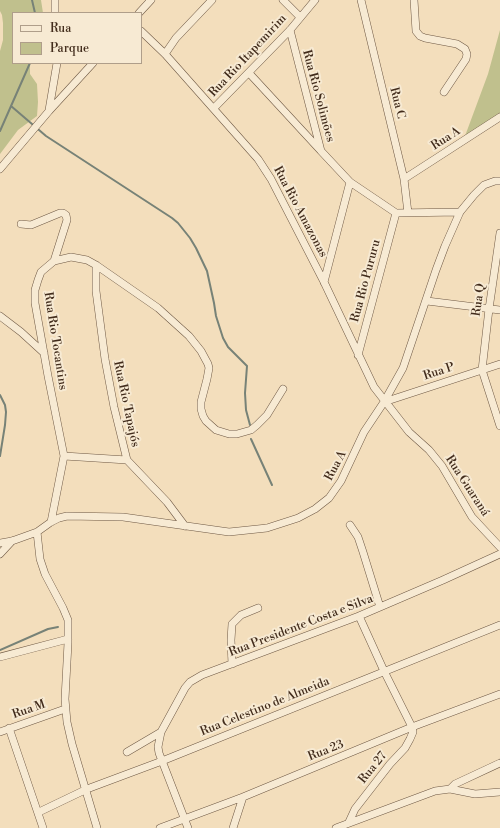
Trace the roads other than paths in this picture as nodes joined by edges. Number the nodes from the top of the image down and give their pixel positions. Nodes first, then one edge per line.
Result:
1 (55, 0) edge
2 (151, 0) edge
3 (212, 0) edge
4 (283, 0) edge
5 (315, 0) edge
6 (361, 0) edge
7 (414, 0) edge
8 (55, 12) edge
9 (141, 12) edge
10 (300, 17) junction
11 (290, 30) junction
12 (142, 31) edge
13 (165, 54) junction
14 (57, 64) edge
15 (92, 64) edge
16 (249, 73) junction
17 (444, 92) dead end
18 (214, 108) junction
19 (49, 111) junction
20 (500, 118) edge
21 (321, 151) junction
22 (0, 169) edge
23 (404, 179) junction
24 (500, 181) edge
25 (350, 182) junction
26 (460, 212) junction
27 (396, 213) junction
28 (408, 213) junction
29 (21, 224) dead end
30 (500, 233) edge
31 (499, 243) edge
32 (54, 261) junction
33 (96, 265) junction
34 (324, 282) junction
35 (427, 301) junction
36 (488, 309) junction
37 (500, 310) edge
38 (0, 316) edge
39 (44, 354) junction
40 (358, 355) junction
41 (500, 364) edge
42 (482, 370) junction
43 (283, 388) dead end
44 (384, 402) junction
45 (500, 426) edge
46 (64, 456) junction
47 (127, 460) junction
48 (51, 522) junction
49 (350, 525) dead end
50 (185, 526) junction
51 (37, 532) junction
52 (12, 540) junction
53 (0, 543) edge
54 (500, 547) edge
55 (0, 554) edge
56 (500, 554) edge
57 (380, 607) junction
58 (258, 608) dead end
59 (360, 616) junction
60 (500, 625) edge
61 (68, 639) junction
62 (0, 657) edge
63 (232, 664) junction
64 (384, 671) junction
65 (500, 694) edge
66 (65, 709) junction
67 (412, 727) junction
68 (9, 728) junction
69 (0, 732) edge
70 (160, 732) junction
71 (127, 752) dead end
72 (162, 761) junction
73 (500, 763) edge
74 (86, 789) junction
75 (450, 789) junction
76 (500, 792) edge
77 (243, 797) junction
78 (39, 812) junction
79 (184, 818) junction
80 (348, 822) junction
81 (43, 828) edge
82 (98, 828) edge
83 (160, 828) edge
84 (188, 828) edge
85 (233, 828) edge
86 (336, 828) edge

1 - 8 street
2 - 9 street
3 - 13 street
4 - 10 street
5 - 10 street, Rua Rio Itapemirim
6 - 23 street, Rua C
7 - 17 street
10 - 11 street, Rua Rio Itapemirim
11 - 16 street, Rua Rio Itapemirim
11 - 21 street, Rua Rio Solimões
12 - 13 street, Rua Rio Amazonas
13 - 18 street, Rua Rio Amazonas
14 - 19 street
15 - 19 street
16 - 18 street, Rua Rio Itapemirim
16 - 21 street
18 - 34 street, Rua Rio Amazonas
19 - 22 street
20 - 23 street, Rua A
21 - 25 street, Rua Rio Solimões
23 - 28 street, Rua C
24 - 26 street, Rua A
25 - 27 street, Rua Rio Solimões
25 - 34 street
26 - 28 street
26 - 35 street, Rua A
27 - 28 street
27 - 40 street, Rua Rio Pururu
29 - 32 street
30 - 31 street, Rua Q
31 - 36 street, Rua Q
32 - 33 street
32 - 39 street, Rua Rio Tocantins
33 - 43 street
33 - 47 street, Rua Rio Tapajós
34 - 40 street, Rua Rio Amazonas
35 - 36 street
35 - 44 street, Rua A
36 - 37 street
36 - 42 street, Rua Q
38 - 39 street
39 - 46 street, Rua Rio Tocantins
40 - 44 street, Rua Rio Amazonas
41 - 42 street, Rua P
42 - 44 street, Rua P
42 - 45 street
44 - 50 street, Rua A
44 - 54 street, Rua Guaraná
46 - 47 street
46 - 48 street, Rua Rio Tocantins
47 - 50 street, Rua Rio Tapajós
48 - 50 street, Rua A
48 - 51 street, Rua A
49 - 57 street
51 - 52 street, Rua A
51 - 61 street
52 - 53 street, Rua A
52 - 55 street
56 - 57 street, Rua Presidente Costa e Silva
57 - 59 street, Rua Presidente Costa e Silva
58 - 63 street
59 - 63 street, Rua Presidente Costa e Silva
59 - 64 street
60 - 64 street, Rua Celestino de Almeida
61 - 62 street
61 - 66 street
63 - 70 street, Rua Presidente Costa e Silva
64 - 67 street
64 - 72 street, Rua Celestino de Almeida
65 - 67 street, Rua 23
66 - 68 street, Rua M
66 - 74 street
67 - 77 street, Rua 23
67 - 80 street, Rua 27
68 - 69 street, Rua M
68 - 78 street
70 - 71 street
70 - 72 street, Rua Presidente Costa e Silva
72 - 74 street, Rua Celestino de Almeida
72 - 79 street, Rua Presidente Costa e Silva
73 - 75 street
74 - 78 street, Rua Celestino de Almeida
74 - 82 street
75 - 76 street
75 - 80 street
77 - 79 street, Rua 23
77 - 85 street
78 - 81 street
79 - 83 street, Rua 23
79 - 84 street, Rua Presidente Costa e Silva
80 - 86 street

